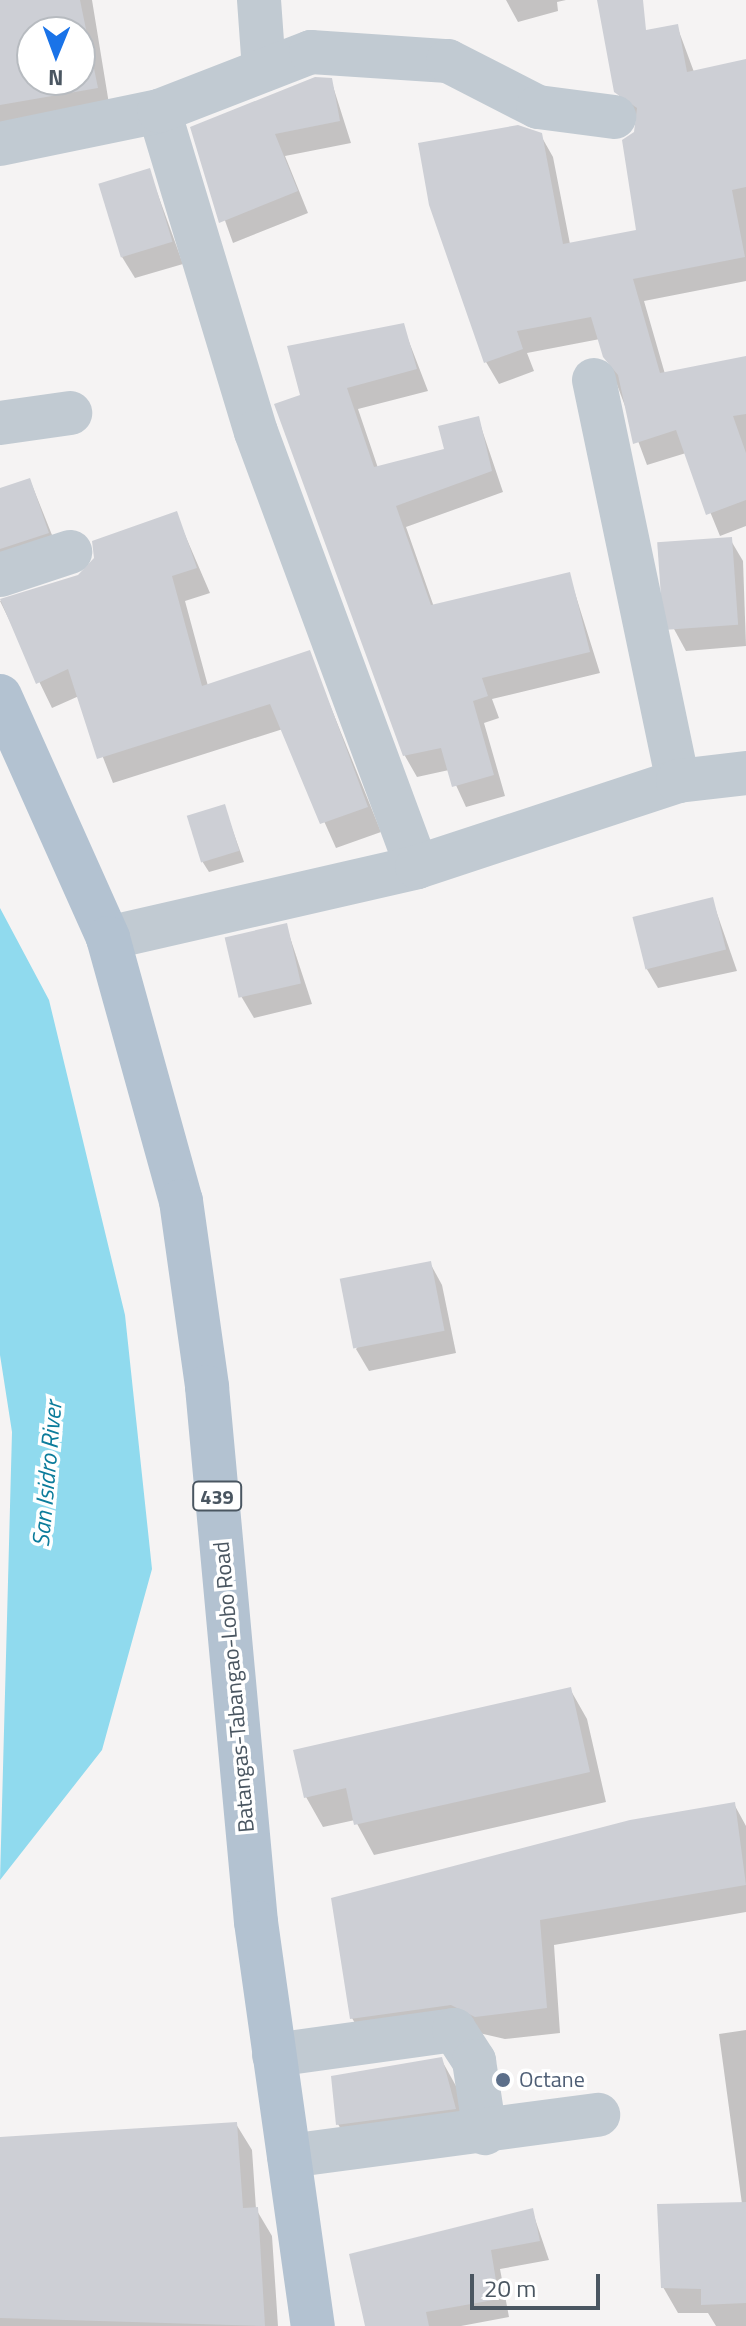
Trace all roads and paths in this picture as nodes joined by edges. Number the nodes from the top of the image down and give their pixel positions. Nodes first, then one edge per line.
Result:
1 (259, 0) edge
2 (264, 70) junction
3 (159, 111) junction
4 (614, 117) dead end
5 (0, 144) edge
6 (594, 380) dead end
7 (70, 413) dead end
8 (0, 423) edge
9 (70, 552) dead end
10 (0, 575) edge
11 (0, 696) edge
12 (746, 773) edge
13 (678, 781) junction
14 (417, 867) junction
15 (108, 938) junction
16 (274, 2055) junction
17 (598, 2115) dead end
18 (485, 2133) junction
19 (289, 2156) junction
20 (313, 2326) edge

1 - 2 street
2 - 3 street
2 - 4 street
3 - 5 street
3 - 14 street
6 - 13 street
7 - 8 street
9 - 10 street
11 - 15 main road, Batangas-Tabangao-Lobo Road / 439
12 - 13 street
13 - 14 street
14 - 15 street
15 - 16 main road, Batangas-Tabangao-Lobo Road / 439
16 - 18 street
16 - 19 main road, Batangas-Tabangao-Lobo Road / 439
17 - 18 street
18 - 19 street
19 - 20 main road, Batangas-Tabangao-Lobo Road / 439

